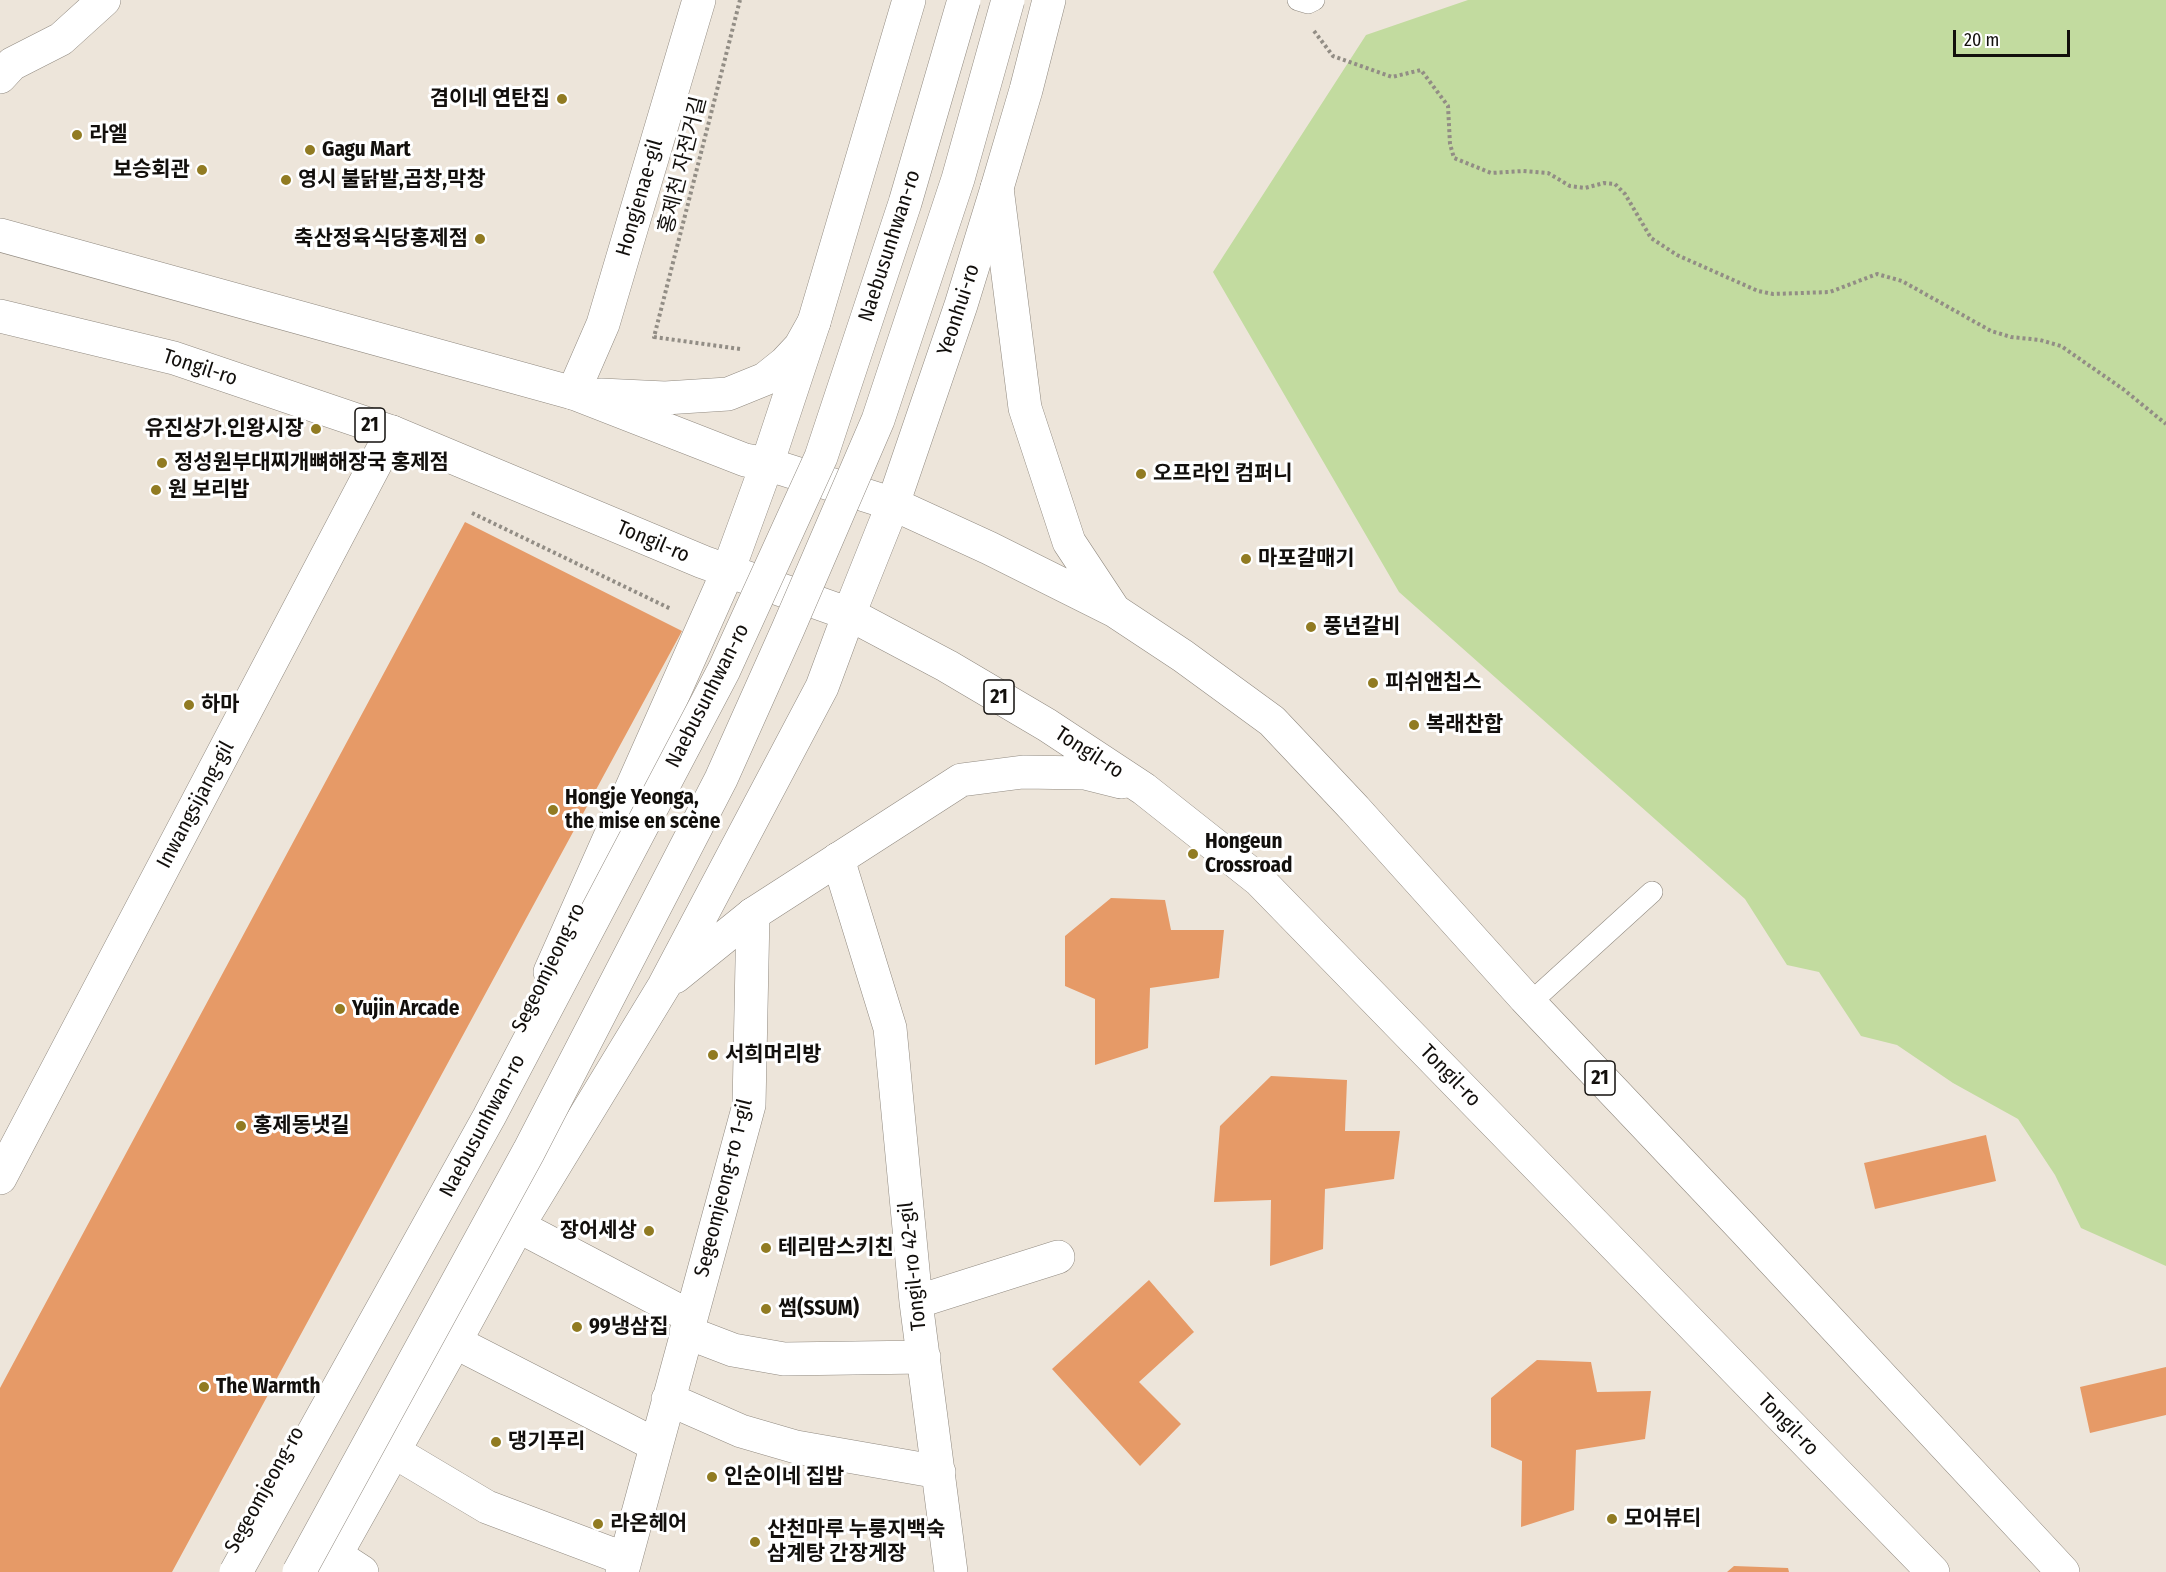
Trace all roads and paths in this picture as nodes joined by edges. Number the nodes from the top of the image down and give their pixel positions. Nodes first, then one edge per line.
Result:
1 (104, 0) edge
2 (699, 0) edge
3 (740, 0) edge
4 (909, 0) edge
5 (964, 0) edge
6 (1008, 0) edge
7 (1049, 0) edge
8 (1298, 0) edge
9 (1314, 0) edge
10 (1313, 30) dead end
11 (4, 68) edge
12 (998, 188) junction
13 (0, 236) edge
14 (0, 316) edge
15 (814, 322) junction
16 (747, 350) dead end
17 (573, 393) junction
18 (2166, 424) edge
19 (392, 432) junction
20 (767, 464) junction
21 (893, 504) junction
22 (472, 513) dead end
23 (728, 571) junction
24 (1115, 611) junction
25 (680, 613) dead end
26 (849, 614) junction
27 (1144, 789) junction
28 (838, 859) junction
29 (1652, 892) dead end
30 (753, 914) junction
31 (664, 986) junction
32 (1530, 1003) junction
33 (0, 1178) edge
34 (518, 1226) junction
35 (1059, 1257) dead end
36 (916, 1302) junction
37 (689, 1325) junction
38 (455, 1342) junction
39 (924, 1357) junction
40 (668, 1399) junction
41 (656, 1445) junction
42 (393, 1451) junction
43 (939, 1472) junction
44 (624, 1565) edge
45 (341, 1566) edge
46 (948, 1570) edge
47 (219, 1572) edge
48 (236, 1572) edge
49 (299, 1572) edge
50 (1933, 1572) edge
51 (2063, 1572) edge

1 - 11 main road
2 - 17 main road, Hongjenae-gil
3 - 16 path, 홍제천 자전거길
4 - 15 main road
5 - 48 main road, Naebusunhwan-ro, bridge
6 - 49 main road, Naebusunhwan-ro, bridge
7 - 12 main road, Yeonhui-ro
8 - 9 lane
10 - 18 path
12 - 21 main road, Yeonhui-ro
12 - 24 main road
13 - 17 main road
14 - 19 main road, Tongil-ro / 21
15 - 17 main road
15 - 20 main road
17 - 20 main road
19 - 23 main road, Tongil-ro / 21
19 - 33 main road, Inwangsijang-gil
20 - 21 main road
20 - 23 main road
21 - 24 main road, 21
21 - 26 main road, Yeonhui-ro
22 - 25 path
23 - 26 main road, Tongil-ro / 21
23 - 47 main road, Segeomjeong-ro
24 - 32 main road, 21
26 - 27 main road, Tongil-ro / 21
26 - 31 main road
27 - 28 main road
27 - 50 main road, Tongil-ro / 21
28 - 30 main road
28 - 36 main road, Tongil-ro 42-gil
29 - 32 lane
30 - 31 main road
30 - 37 main road, Segeomjeong-ro 1-gil
31 - 34 main road
32 - 51 main road, 21
34 - 37 main road
34 - 38 main road
35 - 36 main road
36 - 39 main road, Tongil-ro 42-gil
37 - 39 main road
37 - 40 main road, Segeomjeong-ro 1-gil
38 - 41 main road
38 - 42 main road
39 - 43 main road, Tongil-ro 42-gil
40 - 41 main road, Segeomjeong-ro 1-gil
40 - 43 main road
41 - 44 main road, Segeomjeong-ro 1-gil
42 - 44 main road, Segeomjeong-ro 1-gil
42 - 45 main road
43 - 46 main road, Tongil-ro 42-gil

